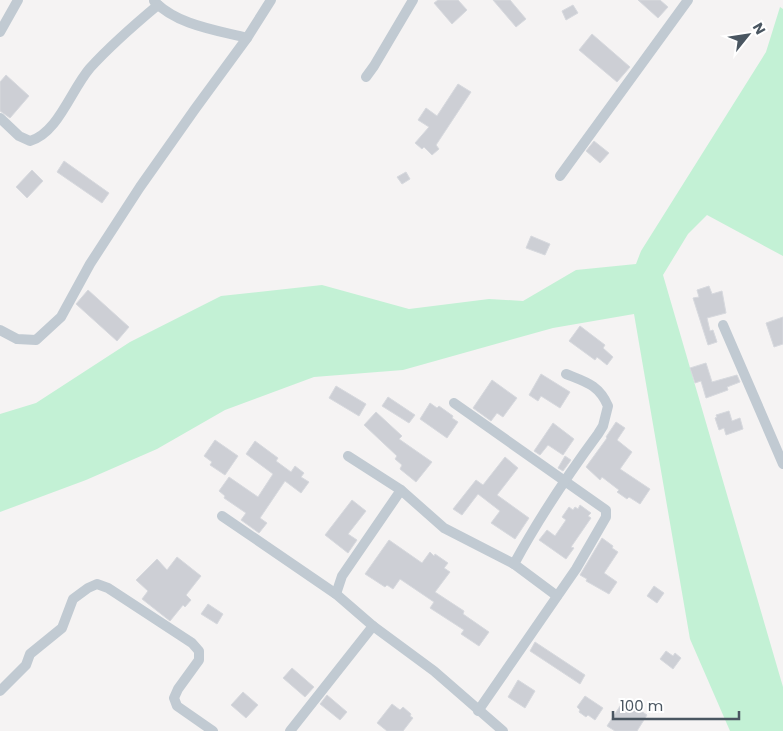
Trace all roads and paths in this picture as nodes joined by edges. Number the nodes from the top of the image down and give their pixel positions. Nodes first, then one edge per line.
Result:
1 (18, 0) edge
2 (272, 0) edge
3 (413, 0) edge
4 (688, 0) edge
5 (155, 2) edge
6 (0, 32) edge
7 (247, 38) junction
8 (366, 77) dead end
9 (0, 118) edge
10 (560, 176) dead end
11 (723, 325) dead end
12 (0, 330) edge
13 (566, 374) dead end
14 (454, 404) dead end
15 (348, 456) dead end
16 (783, 464) edge
17 (564, 480) junction
18 (401, 490) junction
19 (222, 516) dead end
20 (514, 564) junction
21 (336, 594) junction
22 (557, 596) junction
23 (373, 626) junction
24 (0, 691) edge
25 (478, 711) junction
26 (213, 731) edge
27 (290, 731) edge
28 (502, 731) edge

1 - 6 street
2 - 7 street
3 - 8 street
4 - 10 street
5 - 7 street
5 - 9 street
7 - 12 street
11 - 16 street
13 - 17 street
14 - 17 street
15 - 18 street
17 - 20 street
17 - 22 street
18 - 20 street
18 - 21 street
19 - 21 street
20 - 22 street
21 - 23 street
22 - 25 street
23 - 25 street
23 - 27 street
24 - 26 street
25 - 28 street

